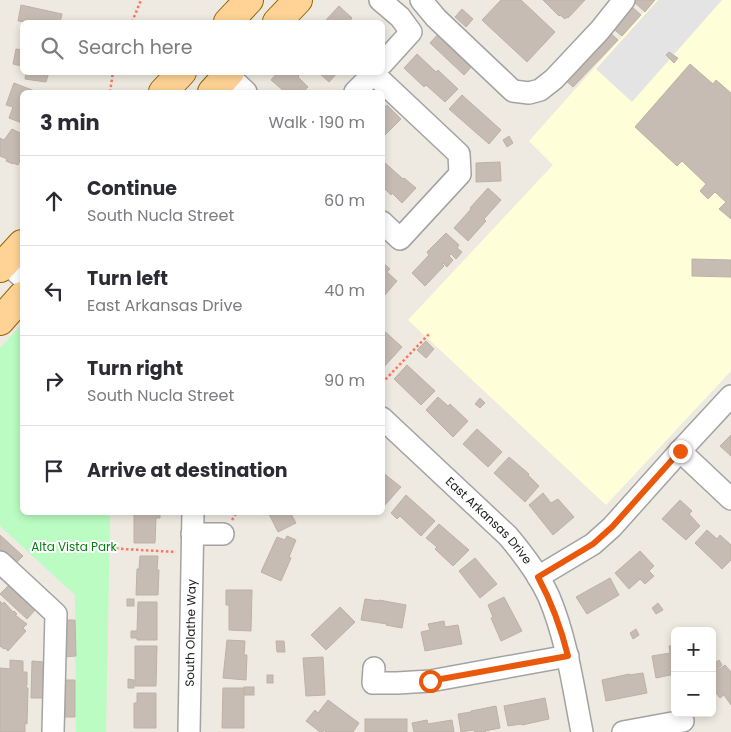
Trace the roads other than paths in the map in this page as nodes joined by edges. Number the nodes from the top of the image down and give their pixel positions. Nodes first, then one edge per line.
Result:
1 (249, 0) edge
2 (279, 0) edge
3 (298, 0) edge
4 (380, 0) edge
5 (419, 0) edge
6 (624, 0) edge
7 (400, 17) junction
8 (230, 20) edge
9 (268, 20) edge
10 (279, 20) edge
11 (385, 61) edge
12 (179, 75) edge
13 (180, 75) edge
14 (372, 75) edge
15 (382, 75) edge
16 (165, 90) edge
17 (172, 90) edge
18 (358, 90) edge
19 (385, 225) edge
20 (10, 262) edge
21 (0, 290) edge
22 (20, 298) edge
23 (0, 321) edge
24 (731, 396) edge
25 (385, 421) edge
26 (680, 451) junction
27 (731, 499) edge
28 (193, 515) edge
29 (192, 534) junction
30 (223, 534) dead end
31 (0, 562) edge
32 (538, 577) junction
33 (568, 656) junction
34 (374, 668) dead end
35 (683, 721) dead end
36 (53, 732) edge
37 (189, 732) edge
38 (582, 732) edge
39 (623, 732) edge

1 - 8 main road
2 - 9 main road
3 - 10 main road
4 - 7 street
5 - 6 street
5 - 7 street
7 - 11 street
12 - 16 main road
13 - 17 main road
14 - 18 street
15 - 19 street
20 - 21 main road
22 - 23 main road
24 - 26 street
25 - 32 street, East Arkansas Drive
26 - 27 street
26 - 32 street
28 - 29 street, South Olathe Way
29 - 30 street
29 - 37 street, South Olathe Way
31 - 36 street
32 - 33 street, East Arkansas Drive
33 - 34 street
33 - 38 street, East Arkansas Drive
35 - 39 street

